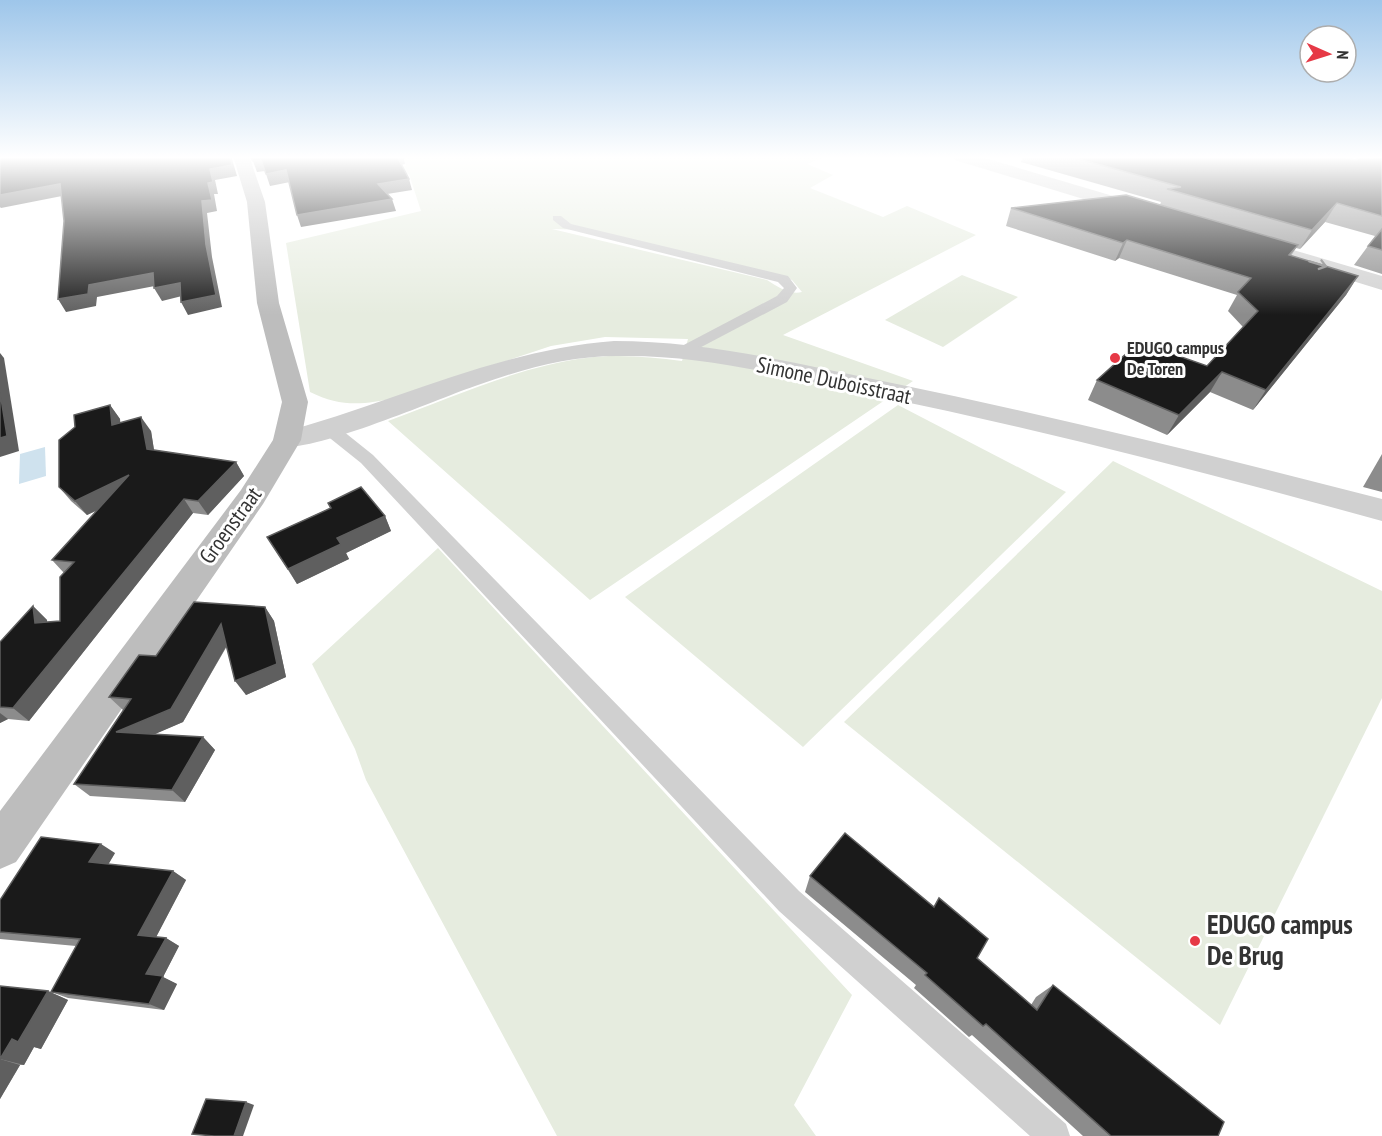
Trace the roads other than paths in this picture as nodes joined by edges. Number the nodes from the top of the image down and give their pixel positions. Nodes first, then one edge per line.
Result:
1 (257, 209) edge
2 (1136, 209) edge
3 (557, 218) dead end
4 (1166, 218) edge
5 (1234, 238) edge
6 (1382, 283) edge
7 (683, 351) junction
8 (332, 431) junction
9 (288, 440) junction
10 (1382, 510) edge
11 (0, 847) edge
12 (1054, 1136) edge

1 - 9 street, Groenstraat
2 - 4 street
3 - 7 lane
5 -> 6 street
7 - 8 street, Simone Duboisstraat
7 - 10 street, Simone Duboisstraat
8 - 9 street, Simone Duboisstraat
8 - 12 lane
9 - 11 street, Groenstraat

